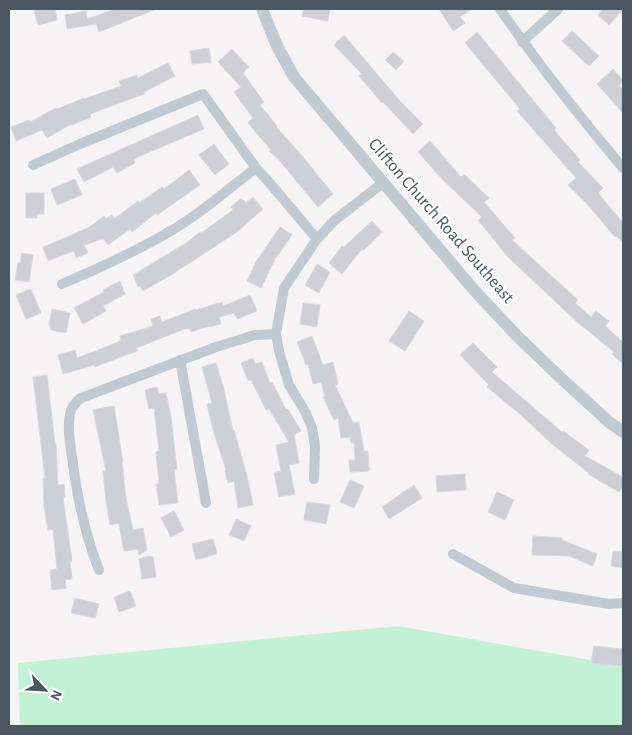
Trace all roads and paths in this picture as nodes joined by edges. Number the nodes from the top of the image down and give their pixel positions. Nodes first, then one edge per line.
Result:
1 (262, 9) edge
2 (500, 9) edge
3 (558, 9) edge
4 (522, 42) junction
5 (33, 165) dead end
6 (256, 168) junction
7 (623, 168) edge
8 (384, 182) junction
9 (317, 239) junction
10 (62, 284) dead end
11 (276, 334) junction
12 (180, 360) junction
13 (623, 432) edge
14 (314, 479) dead end
15 (206, 503) dead end
16 (453, 554) dead end
17 (99, 570) dead end
18 (623, 603) edge

1 - 8 street, Clifton Church Road Southeast
2 - 4 street
3 - 4 street
4 - 7 street
5 - 6 street
6 - 9 street
6 - 10 street
8 - 9 street
8 - 13 street, Clifton Church Road Southeast
9 - 11 street
11 - 12 street
11 - 14 street
12 - 15 street
12 - 17 street
16 - 18 street

